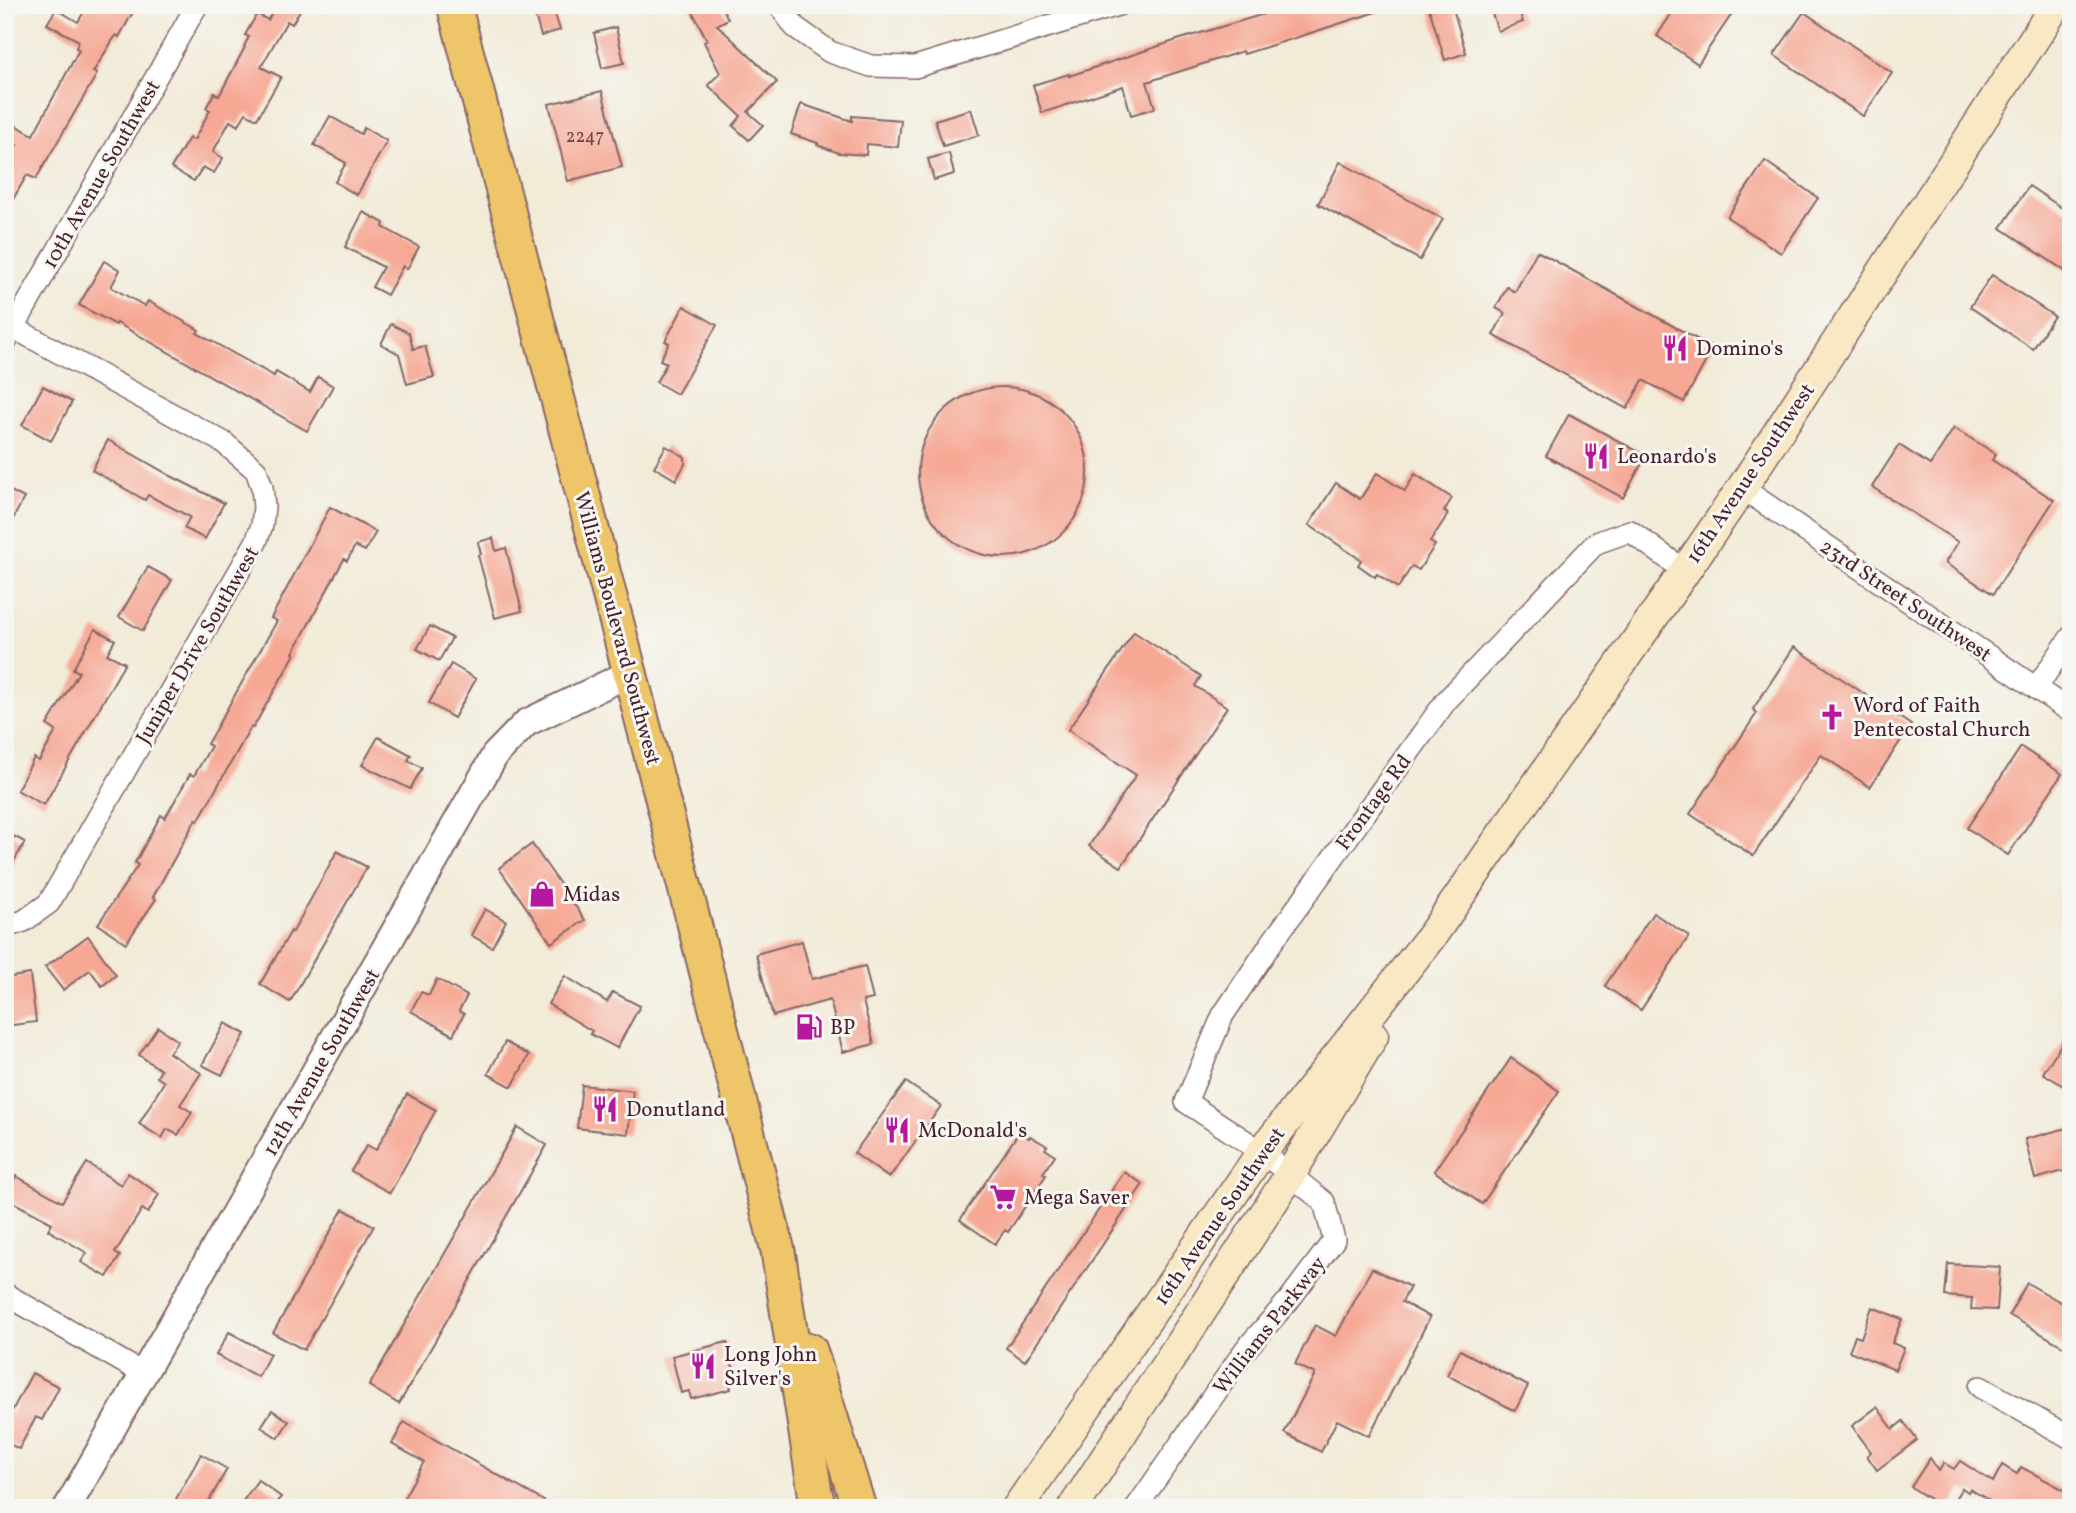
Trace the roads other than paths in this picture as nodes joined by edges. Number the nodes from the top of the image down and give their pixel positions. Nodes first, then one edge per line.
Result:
1 (197, 5) edge
2 (454, 5) edge
3 (779, 5) edge
4 (1118, 5) edge
5 (2056, 5) edge
6 (10, 335) edge
7 (1742, 488) junction
8 (1685, 570) junction
9 (2071, 637) edge
10 (630, 673) junction
11 (2036, 688) junction
12 (2071, 712) edge
13 (5, 927) edge
14 (1433, 934) junction
15 (1262, 1152) junction
16 (1290, 1175) junction
17 (778, 1251) junction
18 (5, 1294) edge
19 (144, 1374) junction
20 (1980, 1387) dead end
21 (2071, 1438) edge
22 (817, 1503) edge
23 (860, 1504) edge
24 (67, 1508) edge
25 (1017, 1508) edge
26 (1073, 1508) edge
27 (1136, 1508) edge

1 - 6 street, 10th Avenue Southwest
2 - 10 main road, Williams Boulevard Southwest
3 - 4 street
5 - 7 main road, 16th Avenue Southwest
6 - 13 street, Juniper Drive Southwest
7 - 8 main road, 16th Avenue Southwest
7 - 11 street, 23rd Street Southwest
8 - 14 main road, 16th Avenue Southwest
8 - 15 street, Frontage Rd
9 - 11 street
10 - 17 main road, Williams Boulevard Southwest
10 - 19 street, 12th Avenue Southwest
11 - 12 street, 23rd Street Southwest
14 - 15 main road, 16th Avenue Southwest
14 - 16 main road, 16th Avenue Southwest
15 - 16 street, Williams Parkway
15 - 25 main road, 16th Avenue Southwest
16 - 26 main road, 16th Avenue Southwest
16 - 27 street, Williams Parkway
17 - 22 main road, Williams Boulevard Southwest
17 - 23 main road, Williams Boulevard Southwest
18 - 19 street
19 - 24 street, 12th Avenue Southwest
20 - 21 street

